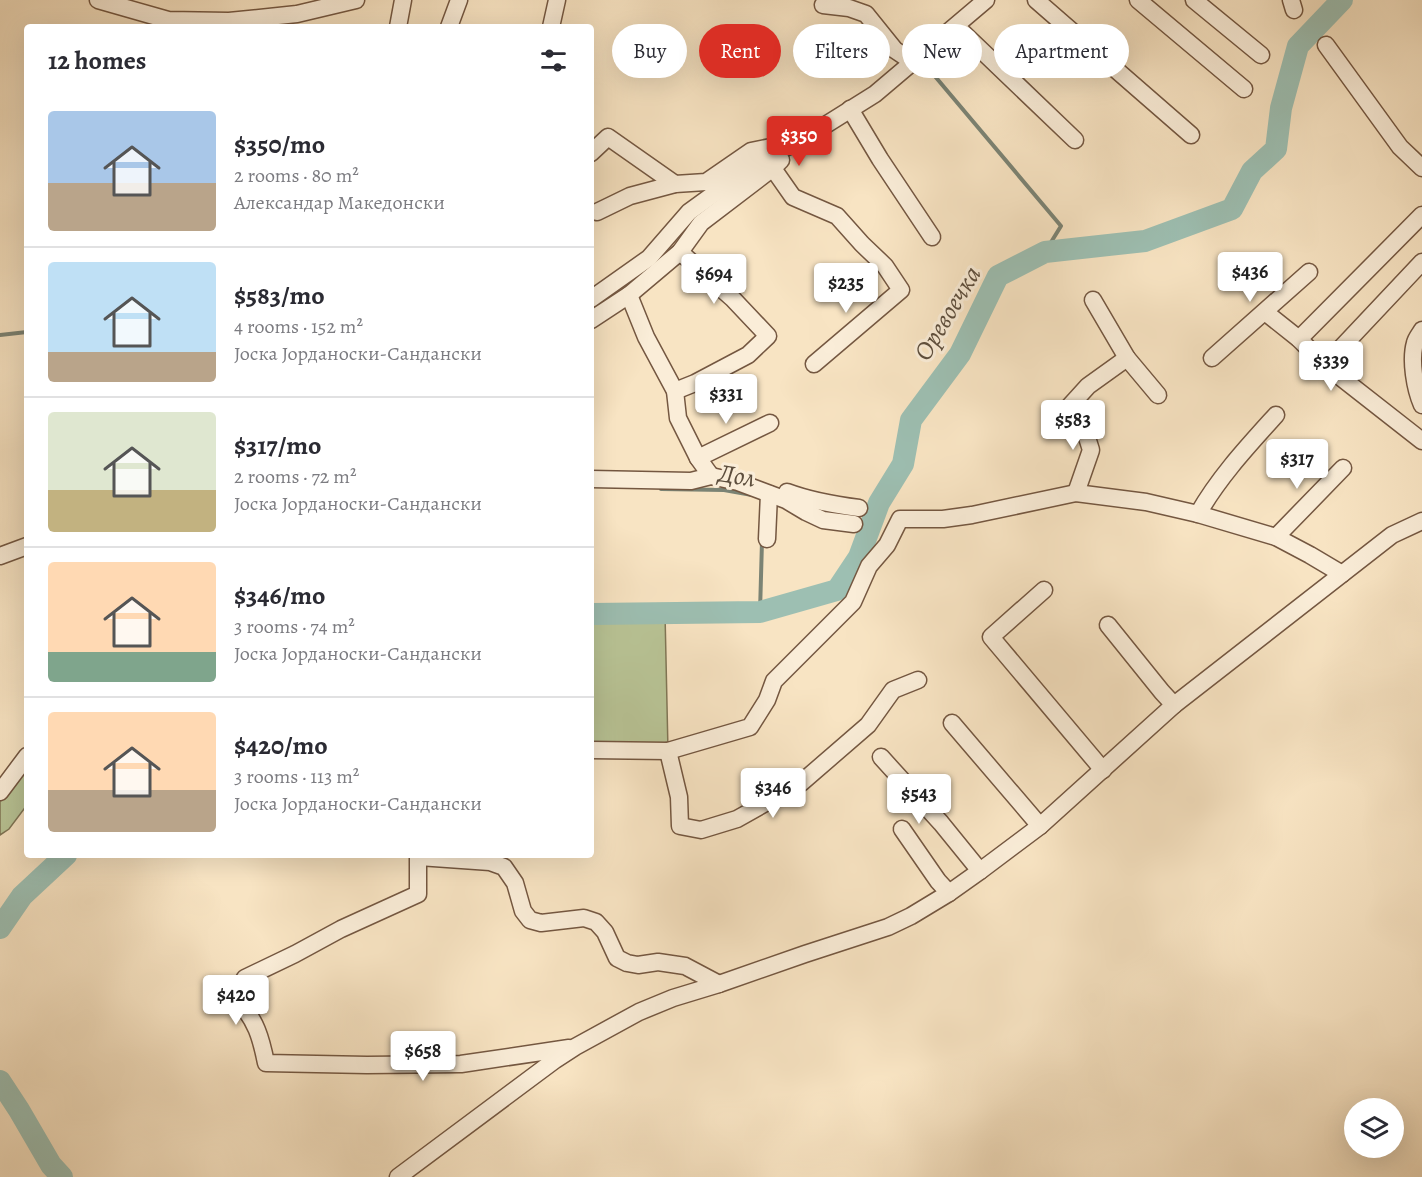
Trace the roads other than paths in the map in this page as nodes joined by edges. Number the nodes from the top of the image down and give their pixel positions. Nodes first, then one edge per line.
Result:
1 (98, 0) edge
2 (356, 0) edge
3 (403, 0) edge
4 (459, 0) edge
5 (557, 0) edge
6 (986, 0) edge
7 (1036, 0) edge
8 (1138, 0) edge
9 (1194, 0) edge
10 (823, 5) dead end
11 (296, 20) edge
12 (399, 24) edge
13 (450, 24) edge
14 (552, 24) edge
15 (958, 24) edge
16 (1326, 45) dead end
17 (982, 51) edge
18 (902, 55) edge
19 (1261, 55) dead end
20 (902, 71) edge
21 (1244, 89) dead end
22 (850, 109) junction
23 (1191, 135) dead end
24 (1075, 140) dead end
25 (800, 141) junction
26 (594, 150) edge
27 (769, 163) junction
28 (1422, 168) edge
29 (675, 184) junction
30 (597, 212) dead end
31 (1422, 215) edge
32 (932, 237) dead end
33 (680, 252) junction
34 (1422, 262) edge
35 (1309, 272) dead end
36 (629, 295) junction
37 (594, 297) edge
38 (1093, 300) dead end
39 (1265, 312) junction
40 (594, 318) edge
41 (1422, 330) edge
42 (1299, 339) junction
43 (1127, 358) junction
44 (1212, 358) dead end
45 (814, 364) dead end
46 (1325, 365) junction
47 (675, 391) junction
48 (1158, 395) dead end
49 (1422, 405) edge
50 (1276, 415) dead end
51 (770, 423) dead end
52 (1422, 441) edge
53 (698, 458) junction
54 (1342, 468) dead end
55 (711, 477) junction
56 (594, 478) edge
57 (738, 482) junction
58 (1076, 493) junction
59 (769, 494) junction
60 (860, 508) dead end
61 (1198, 514) junction
62 (1422, 521) edge
63 (854, 524) dead end
64 (24, 536) edge
65 (1276, 537) junction
66 (767, 539) dead end
67 (0, 544) edge
68 (24, 547) edge
69 (0, 556) edge
70 (1342, 574) junction
71 (1044, 590) dead end
72 (1108, 625) dead end
73 (918, 680) dead end
74 (1174, 705) junction
75 (952, 723) dead end
76 (594, 750) edge
77 (668, 751) junction
78 (881, 757) dead end
79 (24, 760) edge
80 (1103, 770) junction
81 (0, 792) edge
82 (1040, 826) junction
83 (902, 829) dead end
84 (418, 858) edge
85 (442, 858) edge
86 (980, 871) junction
87 (949, 893) junction
88 (719, 984) junction
89 (576, 1047) junction
90 (398, 1177) edge

1 - 11 street
2 - 11 street
3 - 12 street
4 - 13 street
5 - 14 street
6 - 15 street
7 - 23 street
8 - 21 street
9 - 19 street
10 - 18 street
16 - 28 street
17 - 24 street
20 - 22 street
22 - 25 street
22 - 32 street
25 - 27 street
25 - 29 street
26 - 29 street
27 - 33 street
27 - 37 street
27 - 45 street
29 - 30 street
31 - 42 street
33 - 36 street
33 - 47 street
34 - 46 street
35 - 39 street
36 - 40 street
36 - 47 street
38 - 43 street
39 - 42 street
39 - 44 street
41 - 49 street
42 - 46 street
43 - 48 street
43 - 58 street
46 - 52 street
47 - 53 street
50 - 61 street
51 - 53 street
53 - 55 street
54 - 65 street
55 - 56 street
55 - 57 street
57 - 59 street
57 - 60 street
58 - 61 street
58 - 77 street
59 - 63 street
59 - 66 street
61 - 65 street
62 - 70 street
64 - 67 street
65 - 70 street
68 - 69 street
70 - 74 street
71 - 80 street
72 - 74 street
73 - 77 street
74 - 80 street
75 - 82 street
76 - 77 street
78 - 86 street
79 - 81 street
80 - 82 street
82 - 86 street
83 - 87 street
84 - 89 street
85 - 88 street
86 - 87 street
87 - 88 street
88 - 89 street
89 - 90 street

